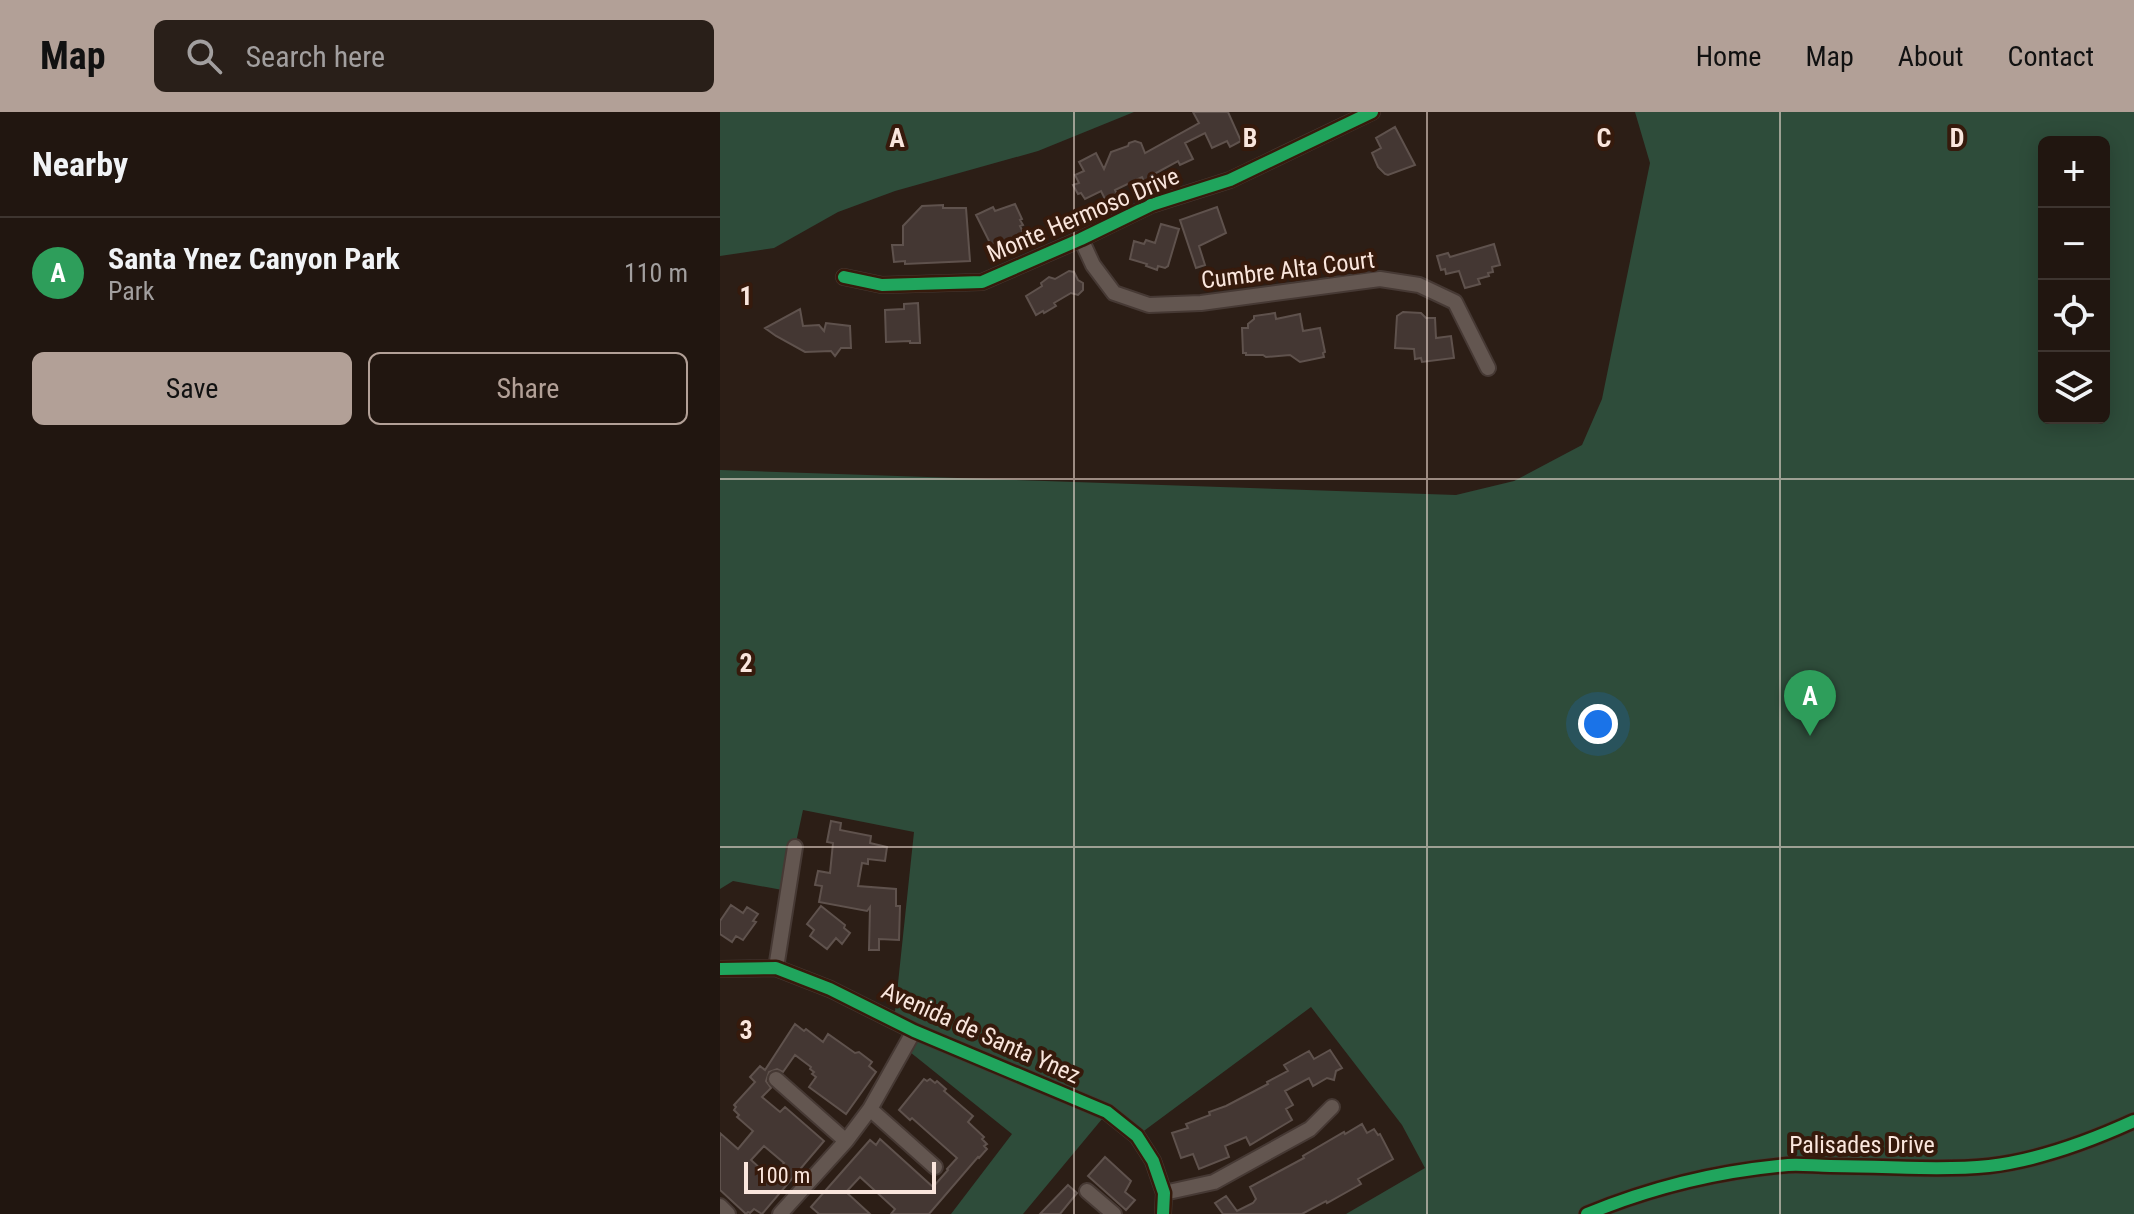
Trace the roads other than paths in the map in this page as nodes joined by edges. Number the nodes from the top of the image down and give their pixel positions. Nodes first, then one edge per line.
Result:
1 (1372, 112) edge
2 (1081, 239) junction
3 (844, 277) dead end
4 (1488, 368) dead end
5 (795, 847) dead end
6 (776, 968) junction
7 (720, 969) edge
8 (914, 1031) junction
9 (776, 1079) dead end
10 (1332, 1107) dead end
11 (870, 1109) junction
12 (2134, 1121) edge
13 (846, 1141) junction
14 (935, 1167) dead end
15 (1087, 1191) dead end
16 (1164, 1193) junction
17 (720, 1206) edge
18 (782, 1213) edge
19 (728, 1214) edge
20 (1114, 1214) edge
21 (1163, 1214) edge
22 (1588, 1214) edge

1 - 2 street, Monte Hermoso Drive
2 - 3 street, Monte Hermoso Drive
2 - 4 street, Cumbre Alta Court
5 - 6 street
6 - 7 street, Avenida de Santa Ynez
6 - 8 street, Avenida de Santa Ynez
8 - 11 street
8 - 16 street, Avenida de Santa Ynez
9 - 13 street
10 - 16 street
11 - 13 street
11 - 14 street
12 - 22 street, Palisades Drive
13 - 18 street
15 - 20 street
16 - 21 street, Avenida de Santa Ynez
17 - 19 street

